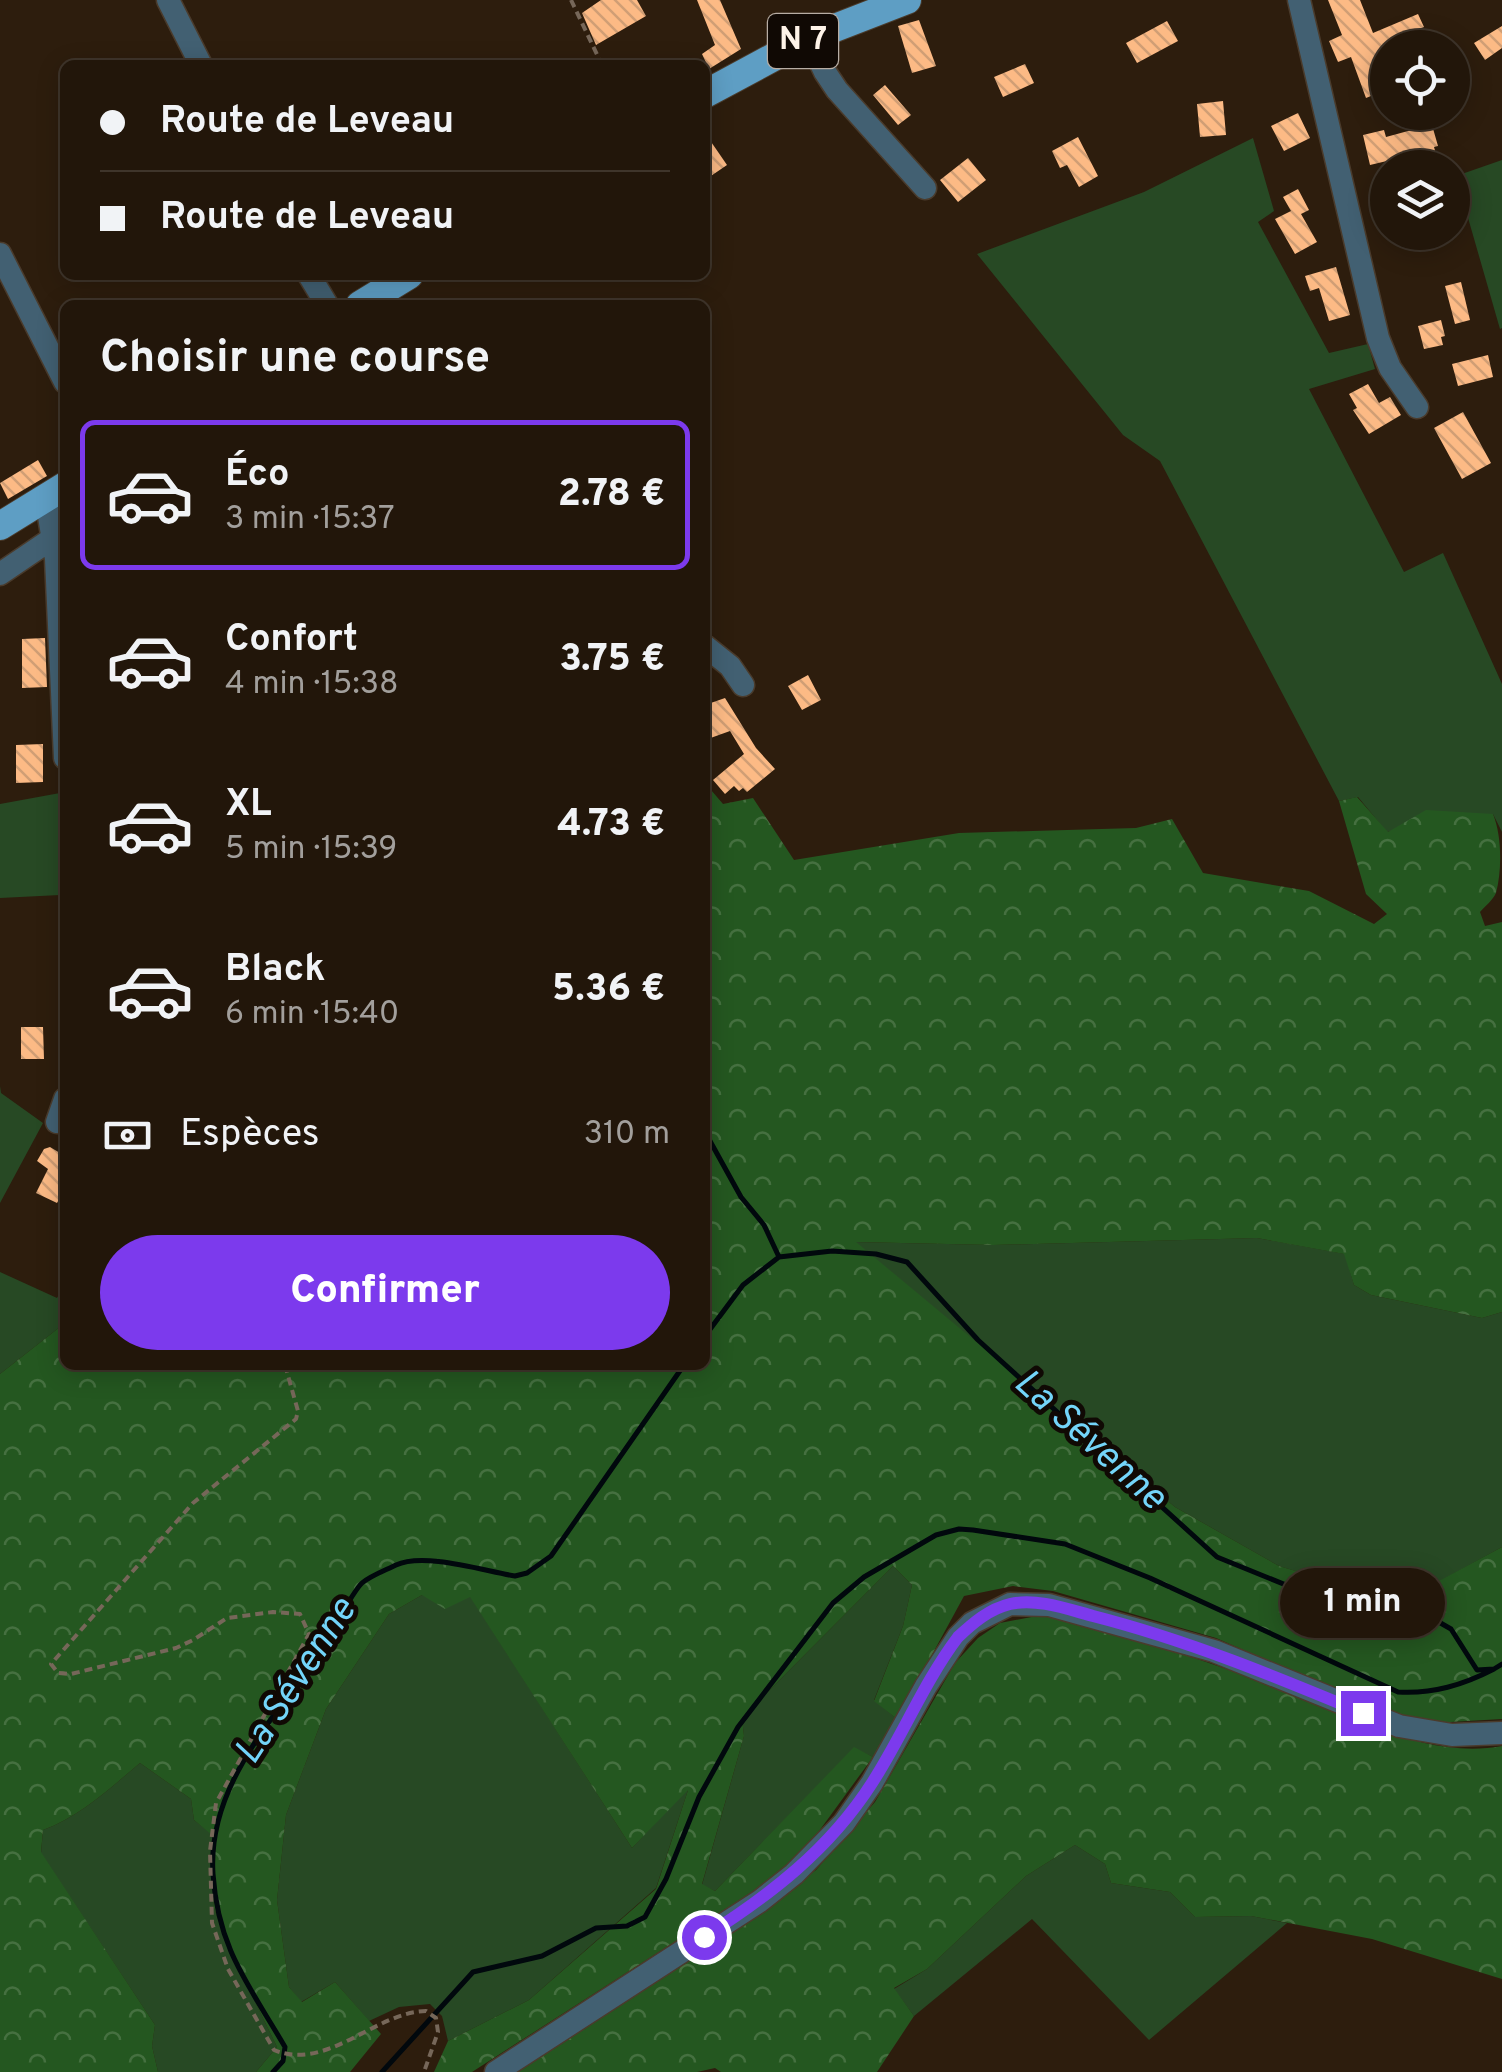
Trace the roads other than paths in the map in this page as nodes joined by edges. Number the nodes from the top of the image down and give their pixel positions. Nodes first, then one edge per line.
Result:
1 (168, 0) edge
2 (908, 0) edge
3 (1300, 0) edge
4 (810, 38) junction
5 (198, 60) edge
6 (710, 91) edge
7 (925, 188) dead end
8 (0, 254) edge
9 (401, 280) edge
10 (368, 300) edge
11 (60, 372) edge
12 (1417, 407) dead end
13 (56, 492) edge
14 (0, 526) edge
15 (53, 538) junction
16 (0, 574) edge
17 (710, 650) edge
18 (60, 666) edge
19 (743, 686) dead end
20 (60, 1116) edge
21 (58, 1122) dead end
22 (1502, 1733) edge
23 (496, 2072) edge

1 - 5 street
2 - 4 main road, N 7
3 - 12 street
4 - 6 main road, N 7
4 - 7 street
8 - 11 street
9 - 10 main road
13 - 14 main road
13 - 15 street
15 - 16 street
15 - 18 street
17 - 19 street
20 - 21 street
22 - 23 street

